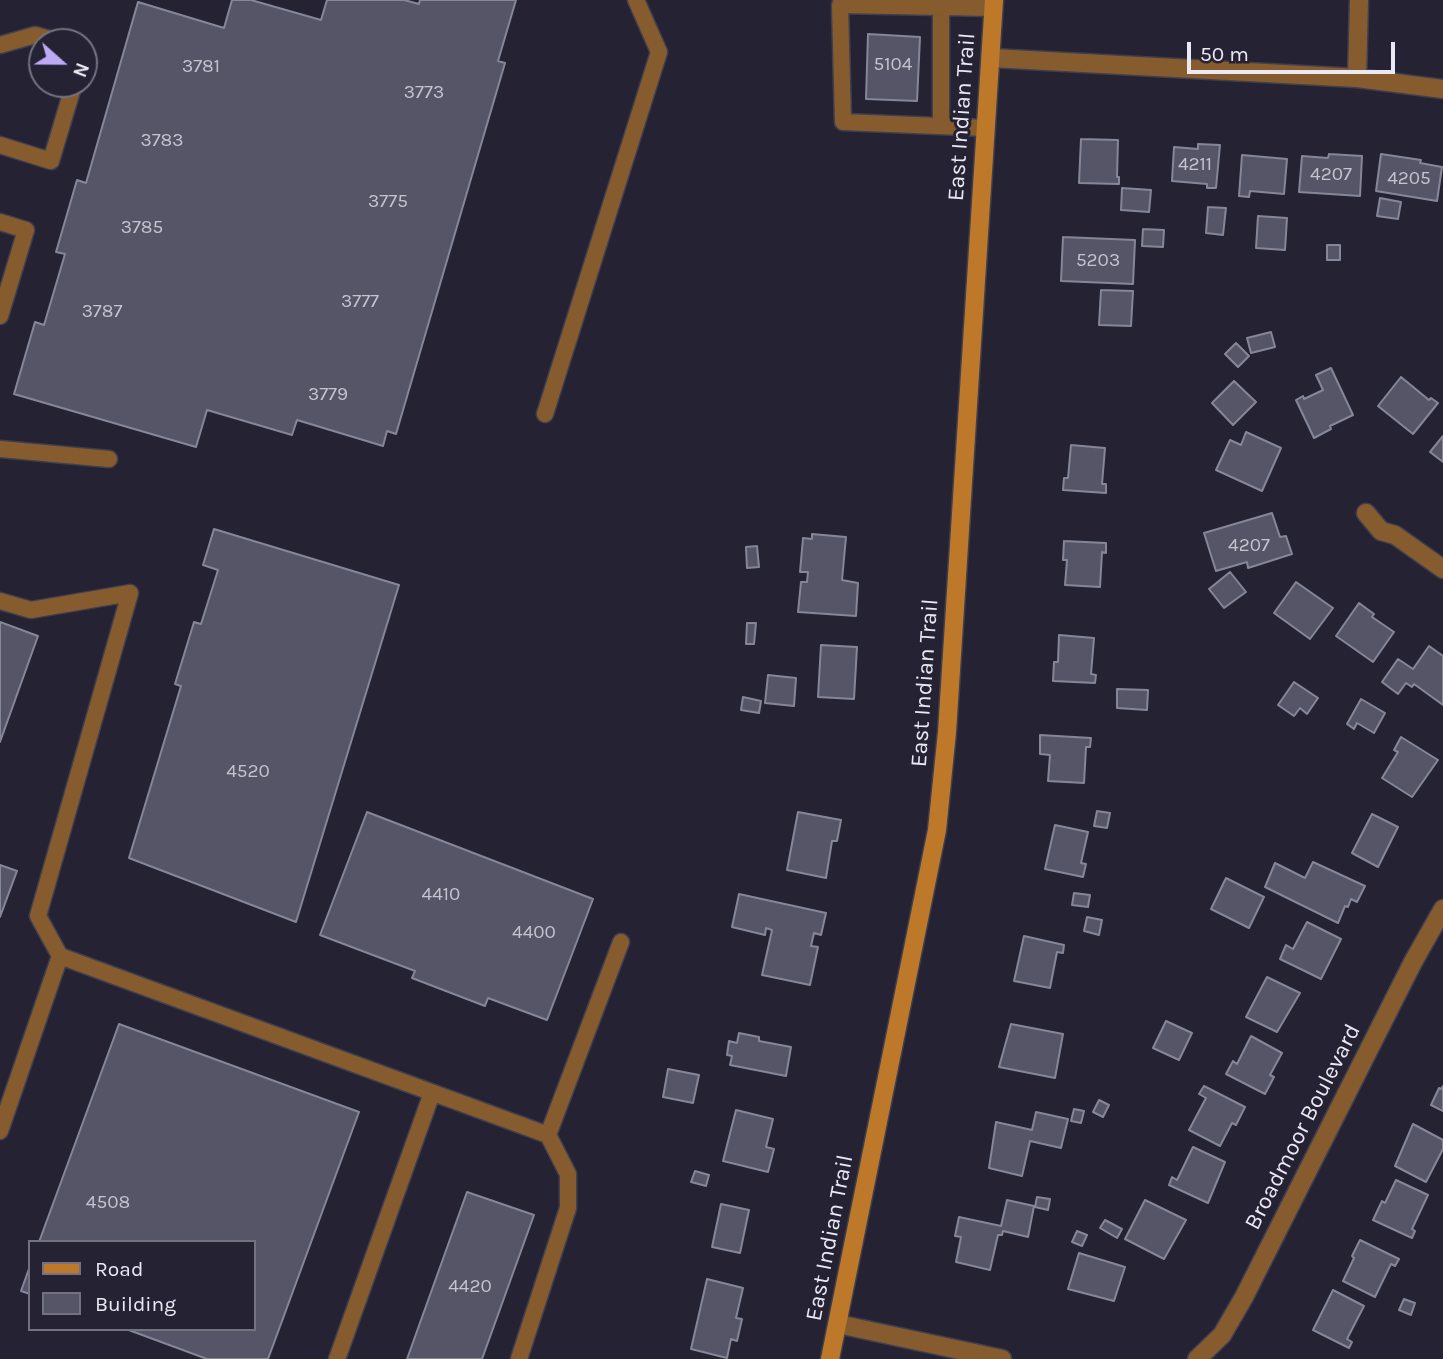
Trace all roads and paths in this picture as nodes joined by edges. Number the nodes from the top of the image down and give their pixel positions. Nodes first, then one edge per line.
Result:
1 (636, 0) edge
2 (1359, 0) edge
3 (994, 4) edge
4 (941, 7) junction
5 (28, 37) edge
6 (0, 44) edge
7 (992, 58) junction
8 (1357, 78) junction
9 (1443, 89) edge
10 (70, 98) edge
11 (941, 127) junction
12 (986, 128) junction
13 (0, 145) edge
14 (0, 222) edge
15 (0, 316) edge
16 (545, 414) dead end
17 (0, 449) edge
18 (109, 458) dead end
19 (1366, 513) dead end
20 (1443, 569) edge
21 (0, 601) edge
22 (1443, 909) edge
23 (621, 942) dead end
24 (60, 956) junction
25 (432, 1093) junction
26 (0, 1131) edge
27 (548, 1135) junction
28 (838, 1324) junction
29 (337, 1359) edge
30 (519, 1359) edge
31 (830, 1359) edge
32 (1002, 1359) edge
33 (1197, 1359) edge

1 - 16 lane
2 - 8 street
3 - 4 lane
3 - 7 main road, East Indian Trail
4 - 11 lane
4 - 11 lane
5 - 6 lane
7 - 8 street
7 - 12 main road, East Indian Trail
8 - 9 street
10 - 13 lane
11 - 12 lane
12 - 28 main road, East Indian Trail
14 - 15 lane
17 - 18 lane
19 - 20 street
21 - 24 lane
22 - 33 street, Broadmoor Boulevard
23 - 27 lane
24 - 25 lane
24 - 26 lane
25 - 27 lane
25 - 29 lane
27 - 30 lane
28 - 31 main road, East Indian Trail
28 - 32 street

